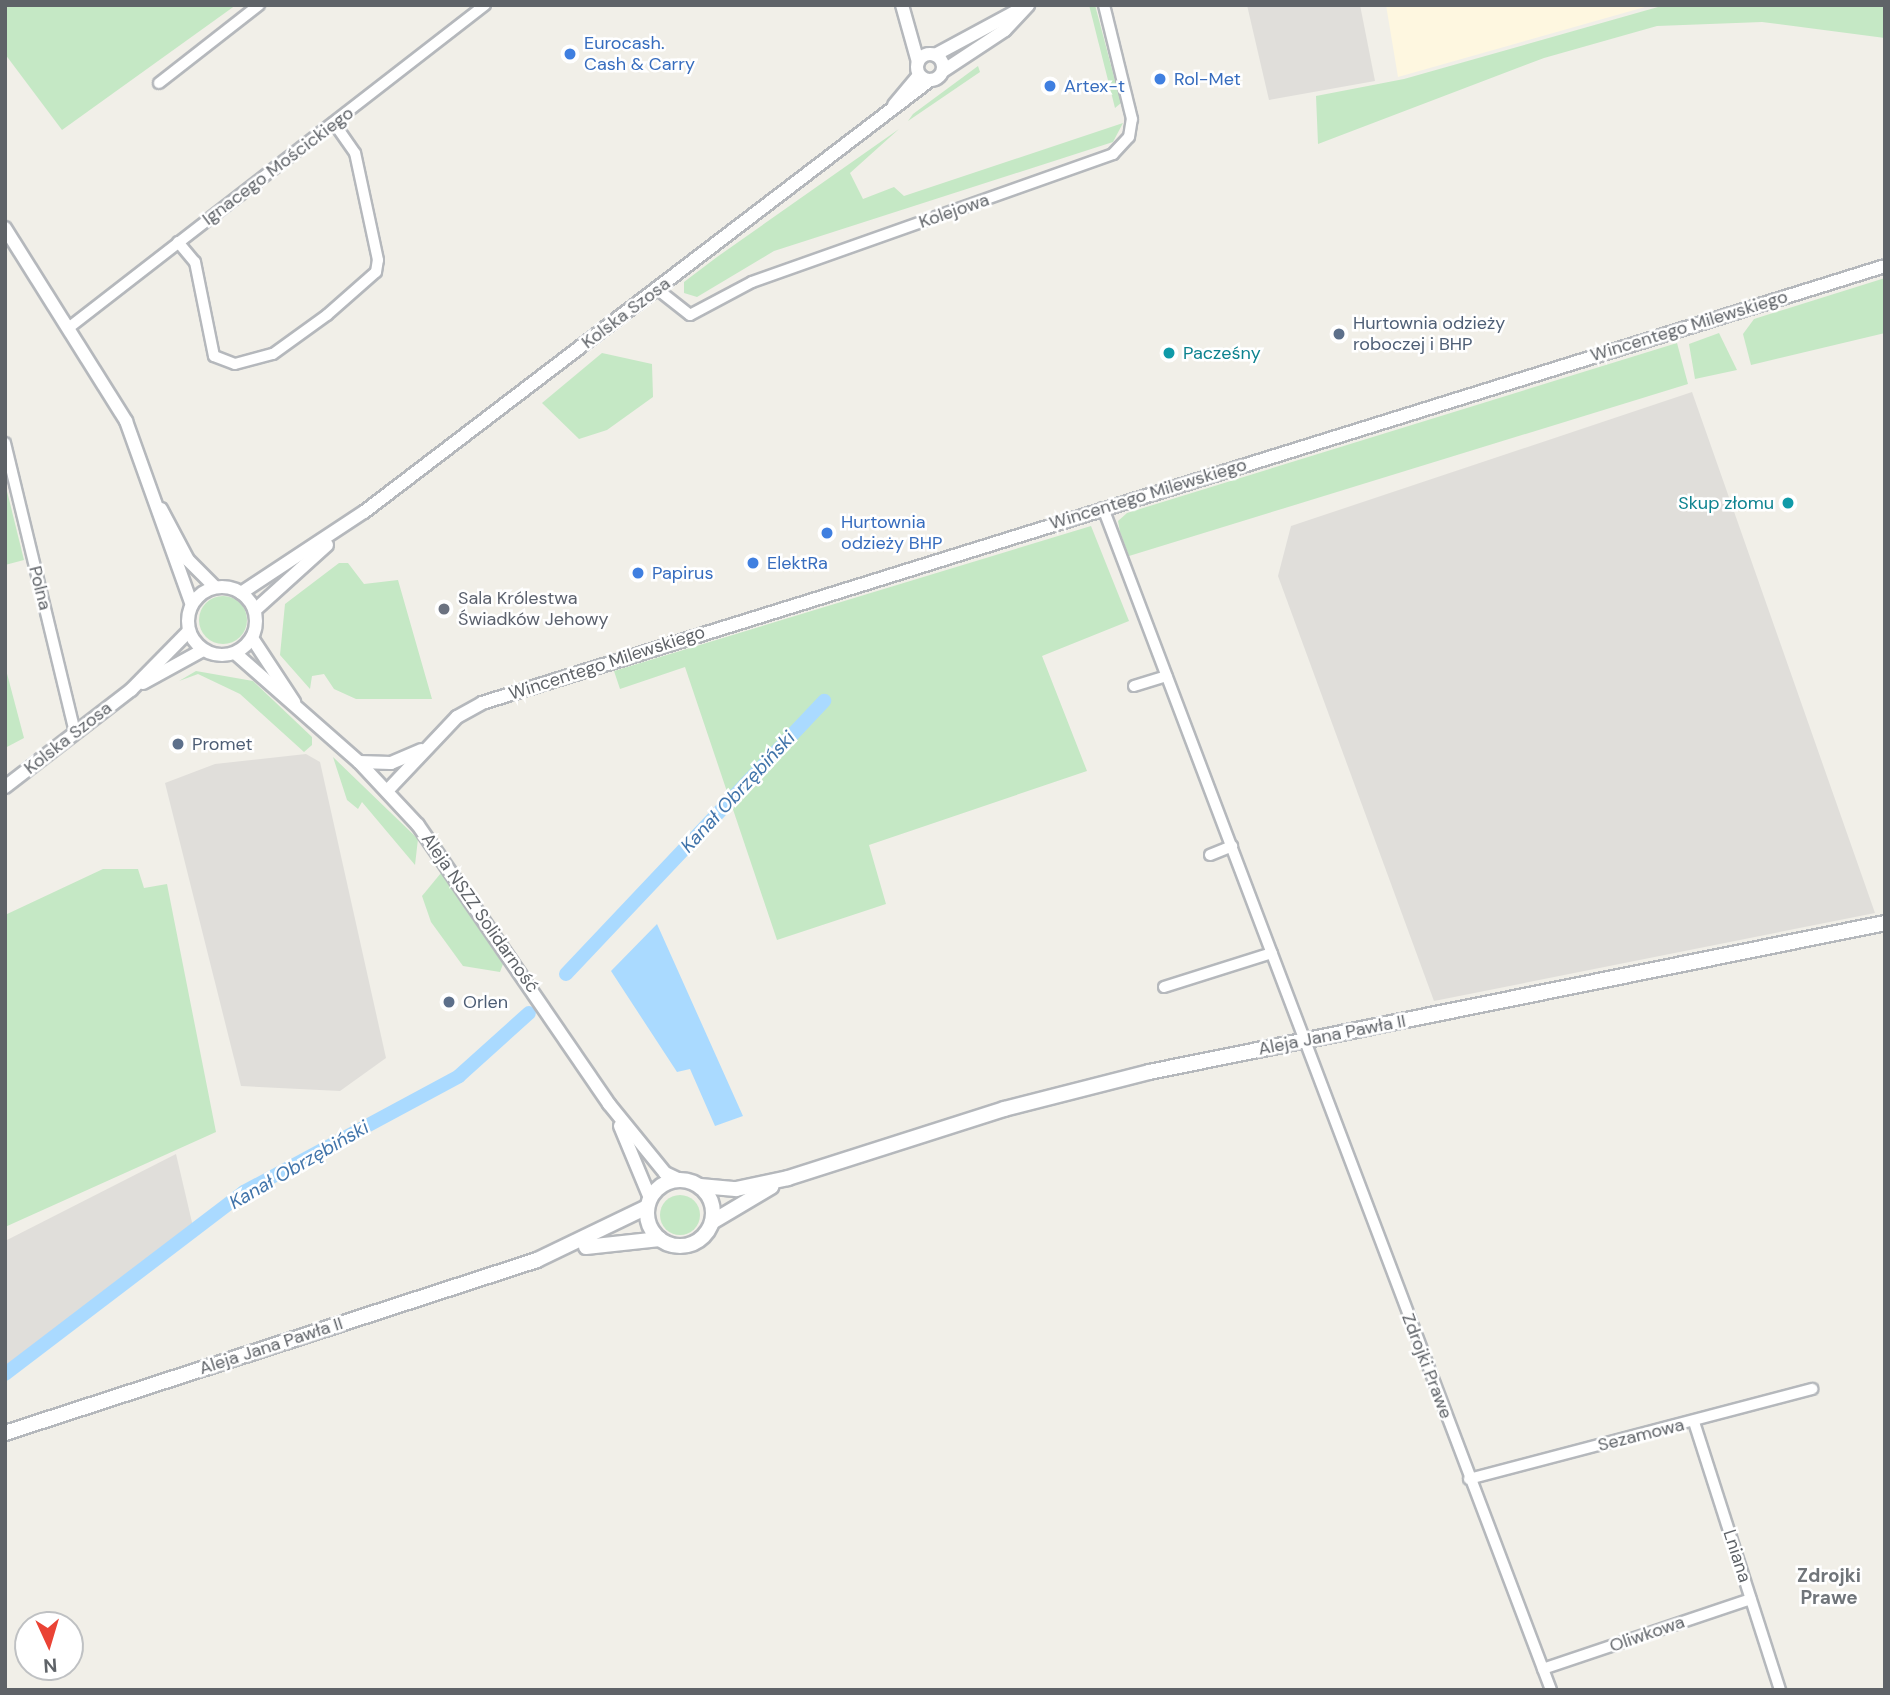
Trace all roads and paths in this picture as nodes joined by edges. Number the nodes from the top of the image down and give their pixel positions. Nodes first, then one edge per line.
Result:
1 (260, 5) edge
2 (485, 5) edge
3 (1028, 5) edge
4 (1104, 5) edge
5 (903, 12) edge
6 (926, 65) junction
7 (943, 71) junction
8 (159, 83) dead end
9 (334, 123) junction
10 (5, 228) edge
11 (178, 242) junction
12 (1885, 266) edge
13 (657, 289) junction
14 (71, 326) junction
15 (5, 443) edge
16 (158, 503) junction
17 (1103, 508) junction
18 (364, 512) junction
19 (215, 587) junction
20 (241, 593) junction
21 (192, 605) junction
22 (255, 610) junction
23 (189, 631) junction
24 (252, 638) junction
25 (203, 650) junction
26 (234, 653) junction
27 (1167, 676) junction
28 (1134, 686) dead end
29 (131, 690) junction
30 (301, 711) junction
31 (75, 733) junction
32 (424, 748) junction
33 (359, 762) junction
34 (5, 787) edge
35 (387, 791) junction
36 (1232, 846) junction
37 (1210, 855) dead end
38 (1885, 923) edge
39 (1272, 953) junction
40 (1164, 987) dead end
41 (1305, 1041) junction
42 (609, 1104) junction
43 (788, 1178) junction
44 (680, 1180) junction
45 (700, 1186) junction
46 (649, 1203) junction
47 (712, 1222) junction
48 (660, 1239) junction
49 (537, 1259) junction
50 (1812, 1389) dead end
51 (1694, 1422) junction
52 (5, 1433) edge
53 (1469, 1479) junction
54 (1751, 1599) junction
55 (1543, 1669) junction
56 (1551, 1690) edge
57 (1780, 1690) edge

1 - 8 street
2 - 9 street, Ignacego Mościckiego
3 - 6 street, Kolska Szosa
3 - 7 street, Kolska Szosa
4 - 13 street, Kolejowa
5 - 6 street
6 - 7 street, Kolska Szosa
6 - 7 street
6 - 13 street, Kolska Szosa
9 - 11 street, Ignacego Mościckiego
9 - 11 street
10 - 14 street
11 - 14 street, Ignacego Mościckiego
12 - 17 street, Wincentego Milewskiego
13 - 18 street, Kolska Szosa
14 - 16 street
15 - 31 street, Polna
16 - 19 street
16 - 21 street
17 - 27 street, Zdrojki Prawe
17 - 32 street, Wincentego Milewskiego
18 - 20 street, Kolska Szosa
18 - 22 street, Kolska Szosa
19 - 20 street
19 - 21 street
20 - 22 street
21 - 23 street
22 - 24 street
23 - 25 street
23 - 29 street, Kolska Szosa
24 - 26 street
24 - 30 street, Aleja NSZZ Solidarność
25 - 26 street
25 - 29 street, Kolska Szosa
26 - 30 street, Aleja NSZZ Solidarność
27 - 28 street
27 - 36 street, Zdrojki Prawe
29 - 31 street, Kolska Szosa
30 - 33 street, Aleja NSZZ Solidarność
31 - 34 street, Kolska Szosa
32 - 33 street, Wincentego Milewskiego
32 - 35 street, Wincentego Milewskiego
33 - 35 street, Aleja NSZZ Solidarność
35 - 42 street, Aleja NSZZ Solidarność
36 - 37 street
36 - 39 street, Zdrojki Prawe
38 - 41 main road, Aleja Jana Pawła II
39 - 40 street
39 - 41 street, Zdrojki Prawe
41 - 43 main road, Aleja Jana Pawła II
41 - 53 street, Zdrojki Prawe
42 - 44 street, Aleja NSZZ Solidarność
42 - 46 street, Aleja NSZZ Solidarność
43 - 45 main road, Aleja Jana Pawła II
43 - 47 main road, Aleja Jana Pawła II
44 - 45 main road
44 - 46 main road
45 - 47 main road
46 - 48 main road
46 - 49 main road, Aleja Jana Pawła II
47 - 48 main road
48 - 49 main road, Aleja Jana Pawła II
49 - 52 main road, Aleja Jana Pawła II
50 - 51 street, Sezamowa
51 - 53 street, Sezamowa
51 - 54 street, Lniana
53 - 55 street, Zdrojki Prawe
54 - 55 street, Oliwkowa
54 - 57 street, Lniana
55 - 56 street, Zdrojki Prawe

